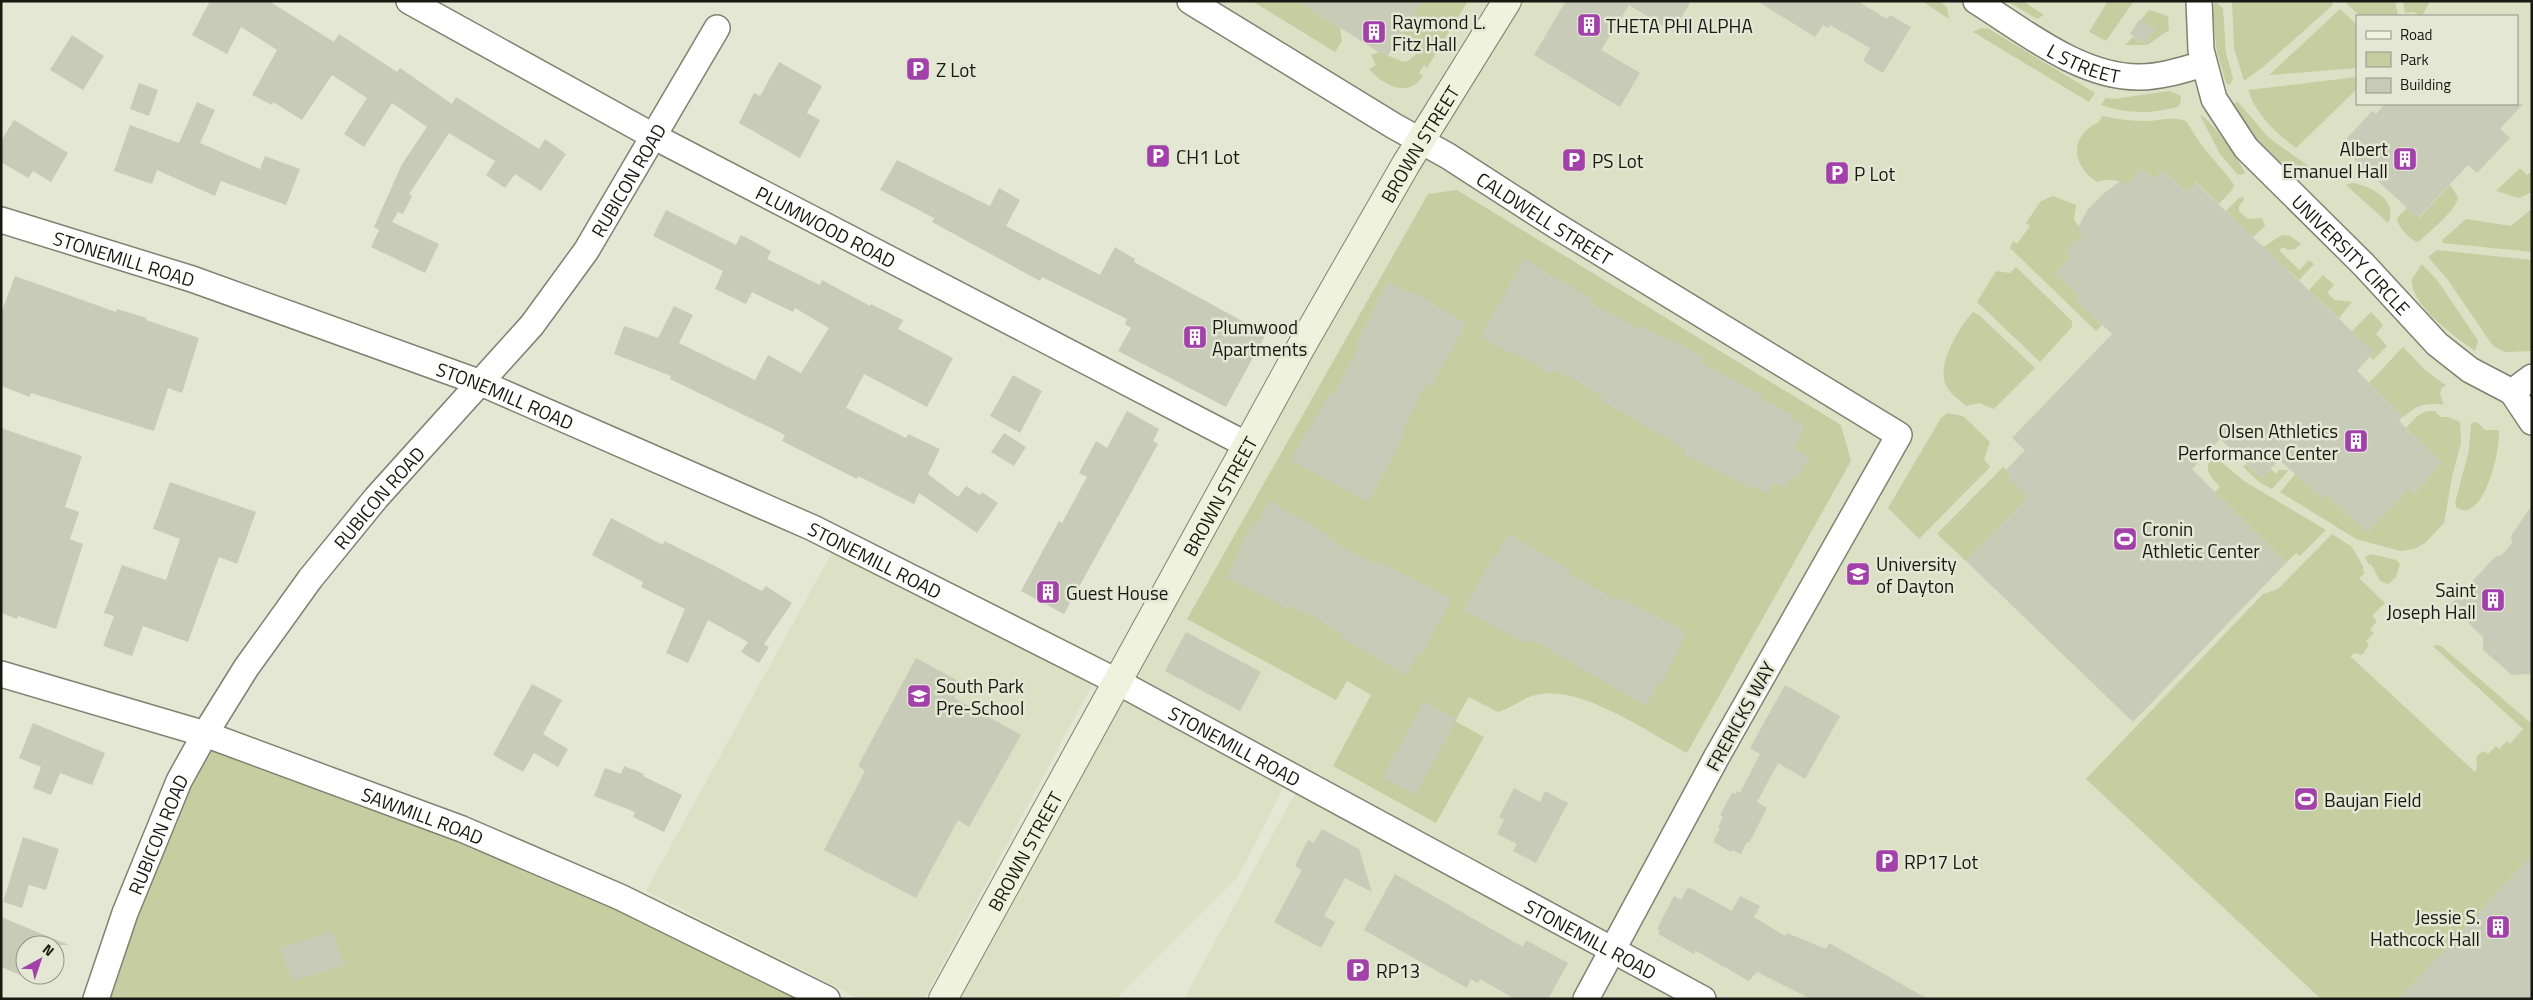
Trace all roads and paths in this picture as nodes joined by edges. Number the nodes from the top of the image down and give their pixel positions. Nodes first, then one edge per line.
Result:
1 (409, 1) edge
2 (1190, 1) edge
3 (1507, 1) edge
4 (1976, 1) edge
5 (2199, 1) edge
6 (717, 28) dead end
7 (2203, 64) junction
8 (653, 136) junction
9 (1421, 141) junction
10 (1, 220) edge
11 (2532, 377) edge
12 (481, 383) junction
13 (2512, 392) junction
14 (2532, 422) edge
15 (1899, 435) joint
16 (1247, 445) junction
17 (1, 674) edge
18 (1118, 682) junction
19 (205, 734) junction
20 (1613, 949) junction
21 (96, 999) edge
22 (827, 999) edge
23 (943, 999) edge
24 (1586, 999) edge
25 (1703, 999) edge

1 - 8 street, PLUMWOOD ROAD
2 - 9 street, CALDWELL STREET
3 - 9 street, BROWN STREET
4 - 7 street, L STREET
5 - 7 street, UNIVERSITY CIRCLE
6 - 8 street, RUBICON ROAD
7 - 13 street, UNIVERSITY CIRCLE
8 - 12 street, RUBICON ROAD
8 - 16 street, PLUMWOOD ROAD
9 - 15 street, CALDWELL STREET
9 - 16 street, BROWN STREET
10 - 12 street, STONEMILL ROAD
11 - 13 street
12 - 18 street, STONEMILL ROAD
12 - 19 street, RUBICON ROAD
13 - 14 street
15 - 20 street, FRERICKS WAY
16 - 18 street, BROWN STREET
17 - 19 street, SAWMILL ROAD
18 - 20 street, STONEMILL ROAD
18 - 23 street, BROWN STREET
19 - 21 street, RUBICON ROAD
19 - 22 street, SAWMILL ROAD
20 - 24 street, FRERICKS WAY
20 - 25 street, STONEMILL ROAD

